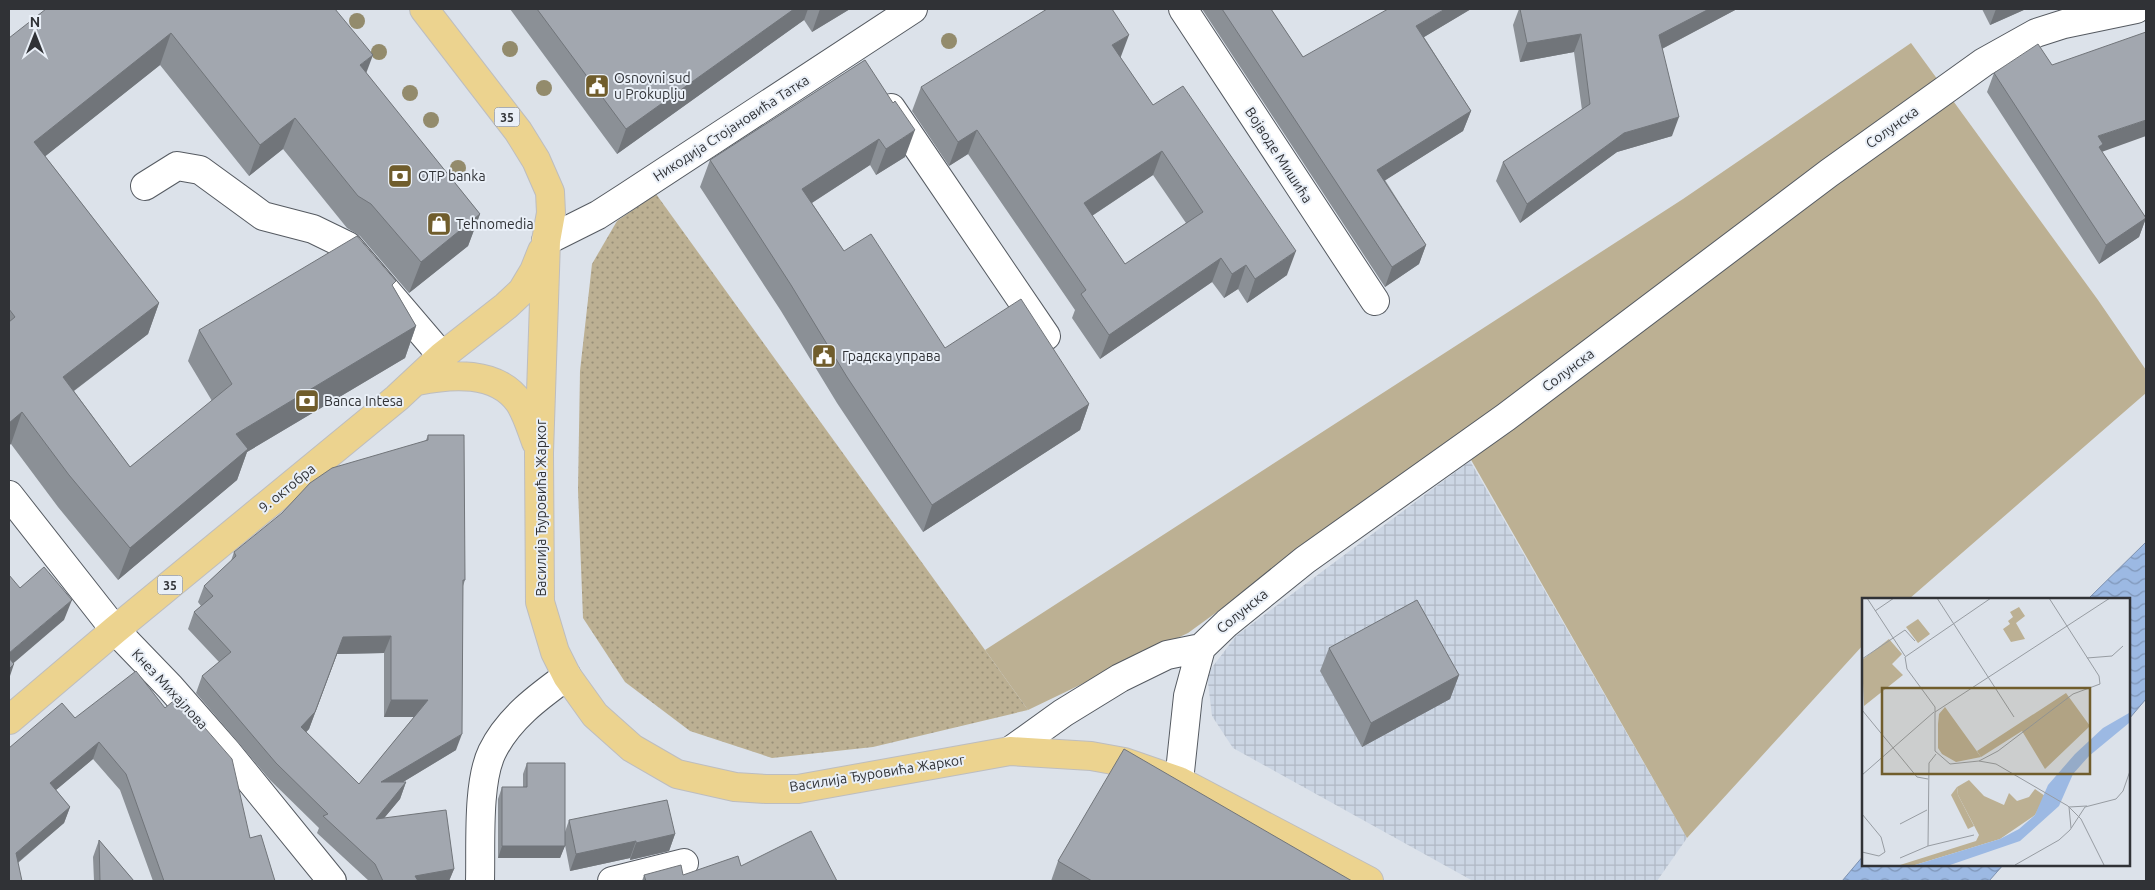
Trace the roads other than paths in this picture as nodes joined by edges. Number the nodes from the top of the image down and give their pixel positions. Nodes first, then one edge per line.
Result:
1 (424, 9) edge
2 (913, 9) edge
3 (1183, 9) edge
4 (2136, 9) edge
5 (851, 49) junction
6 (145, 186) dead end
7 (546, 241) junction
8 (1375, 301) dead end
9 (1046, 336) edge
10 (442, 356) junction
11 (417, 381) junction
12 (539, 453) junction
13 (9, 495) edge
14 (115, 630) junction
15 (1201, 648) junction
16 (567, 676) junction
17 (9, 720) edge
18 (1010, 751) junction
19 (1179, 781) junction
20 (684, 863) dead end
21 (332, 881) edge
22 (480, 881) edge
23 (612, 881) edge
24 (1369, 881) edge

1 - 7 main road, 35
2 - 5 street, Никодија Стојановића Татка
3 - 8 street, Војводе Мишића
4 - 15 street, Солунска
5 - 7 street, Никодија Стојановића Татка
5 - 9 street
6 - 10 street
7 - 10 main road, 9. октобра / 35
7 - 12 main road, Василија Ђуровића Жарког
10 - 11 main road, 9. октобра / 35
11 - 12 main road
11 - 14 main road, 9. октобра / 35
12 - 16 main road, Василија Ђуровића Жарког
13 - 14 street, Кнез Михајлова
14 - 17 main road, 9. октобра / 35
14 - 21 street, Кнез Михајлова
15 - 18 street
15 - 19 street
16 - 18 main road, Василија Ђуровића Жарког
16 - 22 street
18 - 19 main road, Василија Ђуровића Жарког
19 - 24 main road, Василија Ђуровића Жарког
20 - 23 street

